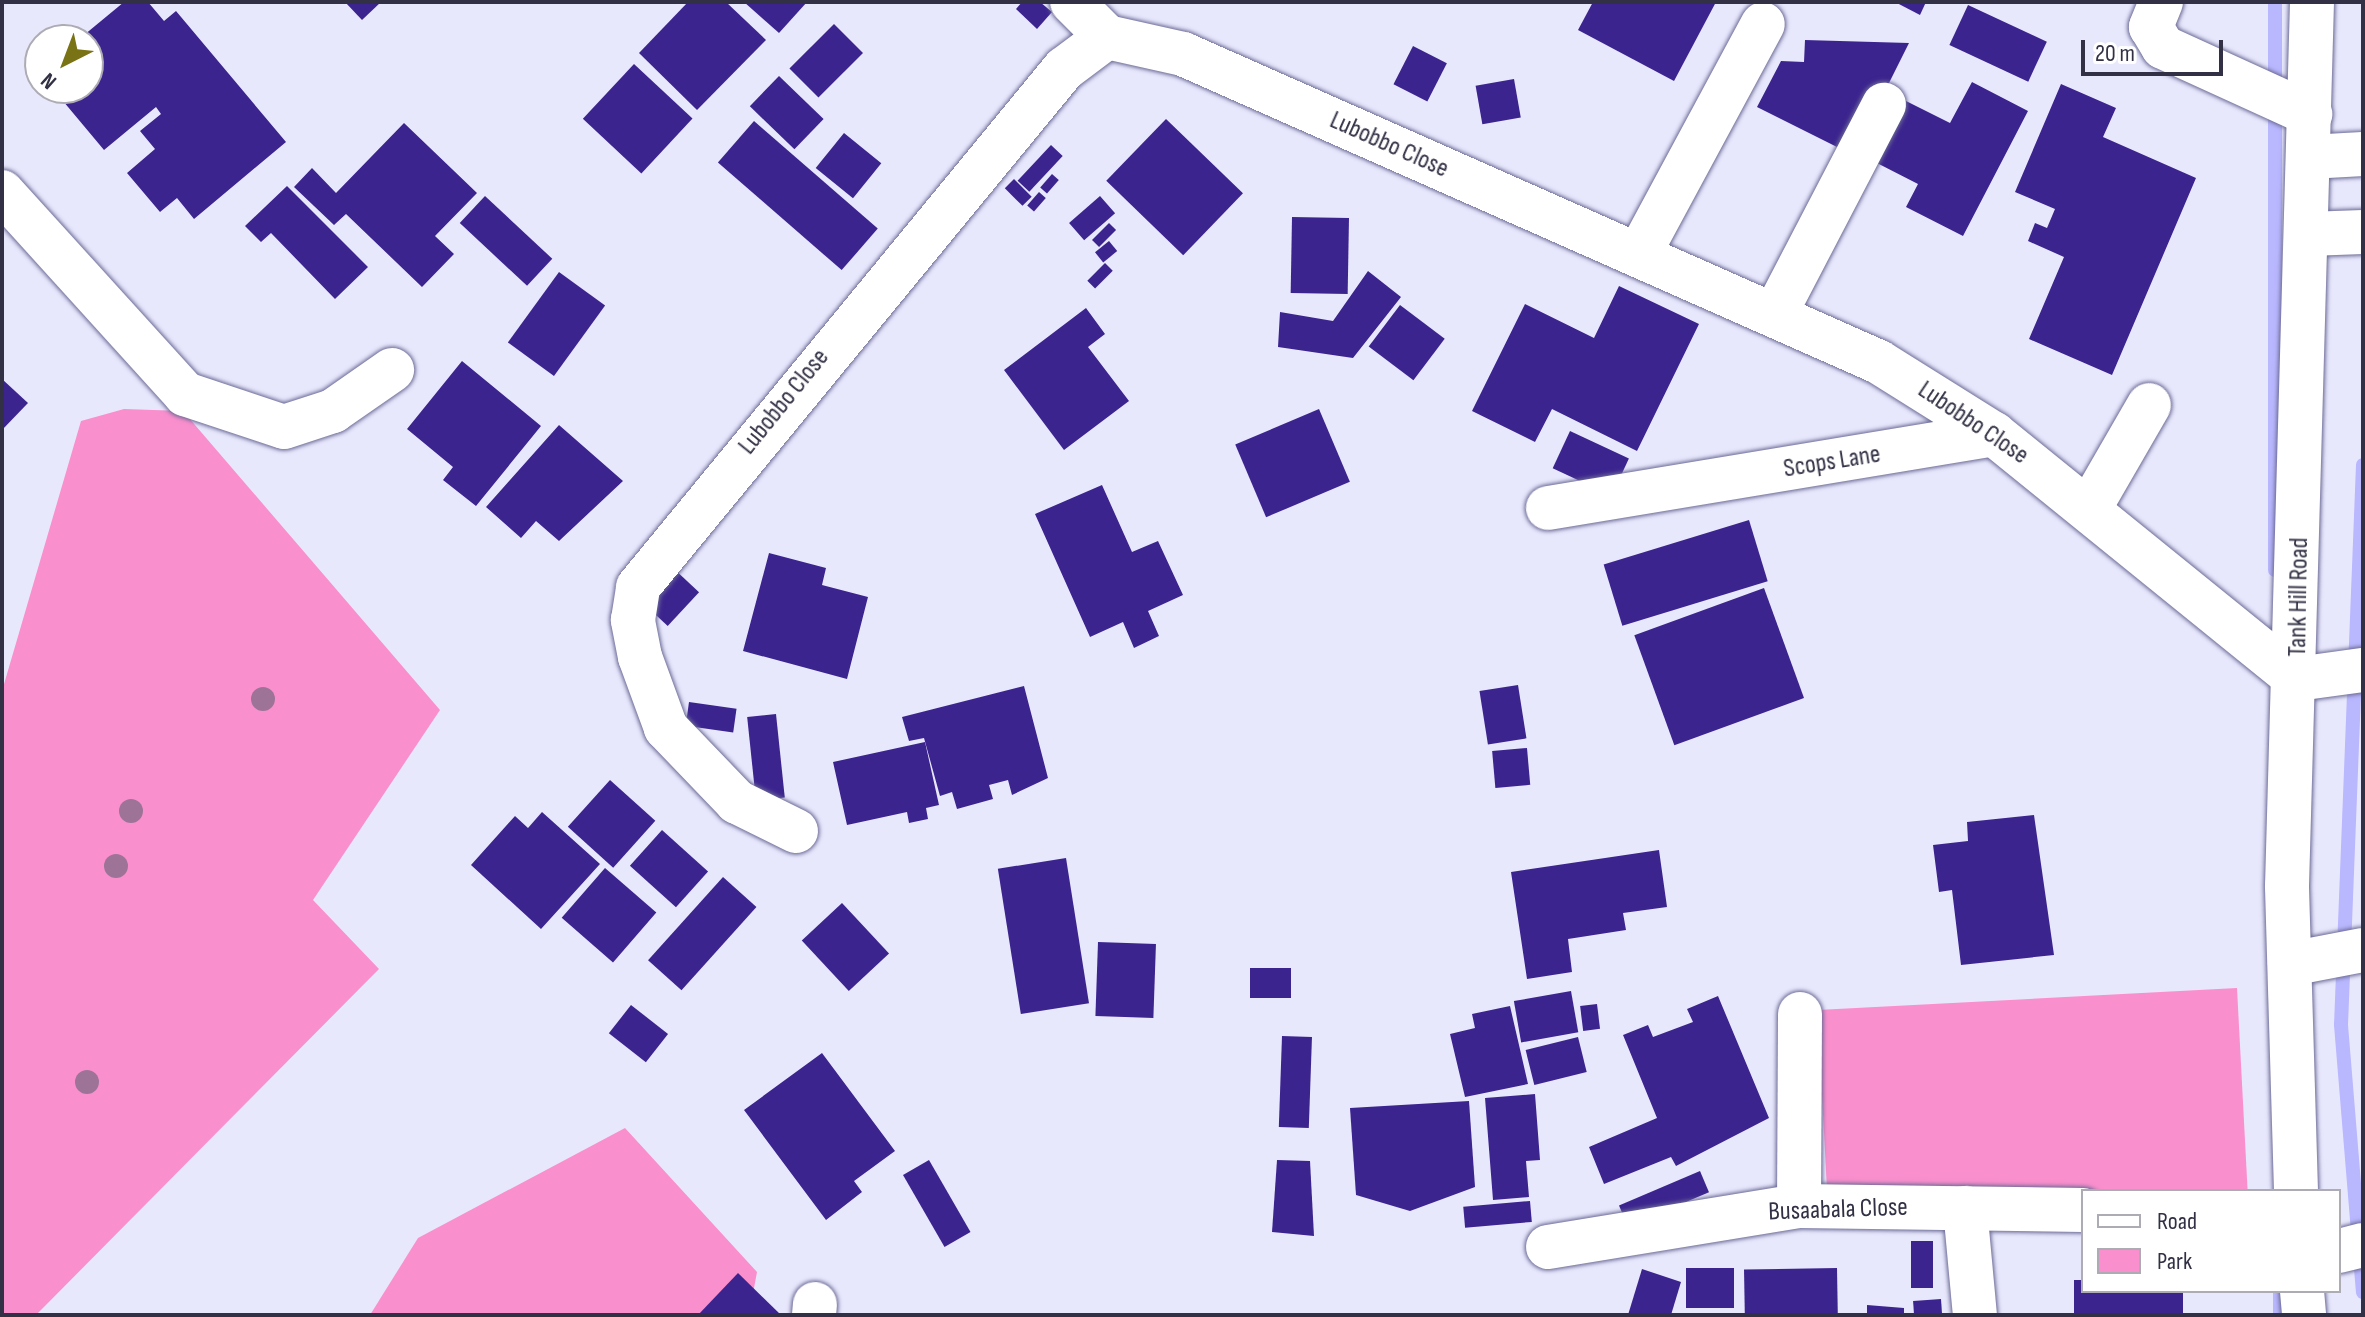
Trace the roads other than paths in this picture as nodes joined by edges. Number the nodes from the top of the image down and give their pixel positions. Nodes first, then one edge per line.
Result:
1 (1072, 2) edge
2 (2161, 2) edge
3 (2312, 2) edge
4 (1763, 24) dead end
5 (1107, 37) junction
6 (2282, 102) junction
7 (1884, 105) dead end
8 (2363, 154) edge
9 (2309, 157) junction
10 (2, 192) edge
11 (2363, 232) edge
12 (2308, 234) junction
13 (1639, 254) junction
14 (1775, 314) junction
15 (392, 370) dead end
16 (2149, 405) dead end
17 (1994, 434) junction
18 (1548, 508) dead end
19 (2089, 509) junction
20 (2363, 670) edge
21 (2297, 679) junction
22 (796, 831) dead end
23 (2363, 950) edge
24 (2290, 964) junction
25 (1800, 1014) dead end
26 (2296, 1189) edge
27 (1799, 1206) junction
28 (1965, 1208) junction
29 (2081, 1210) edge
30 (2363, 1245) edge
31 (1548, 1247) dead end
32 (2341, 1250) edge
33 (2302, 1293) edge
34 (1975, 1315) edge
35 (2304, 1315) edge

1 - 5 street
2 - 6 street
3 - 6 street, Tank Hill Road
4 - 13 street
5 - 13 street, Lubobbo Close
5 - 22 street, Lubobbo Close
6 - 9 street, Tank Hill Road
7 - 14 street
8 - 9 street
9 - 12 street, Tank Hill Road
10 - 15 street
11 - 12 street
12 - 21 street, Tank Hill Road
13 - 14 street, Lubobbo Close
14 - 17 street, Lubobbo Close
16 - 19 street
17 - 18 street, Scops Lane
17 - 19 street, Lubobbo Close
19 - 21 street, Lubobbo Close
20 - 21 street
21 - 24 street, Tank Hill Road
23 - 24 street
24 - 26 street, Tank Hill Road
25 - 27 street
27 - 28 street, Busaabala Close
27 - 31 street, Busaabala Close
28 - 29 street, Busaabala Close
28 - 34 street
30 - 32 street
33 - 35 street

